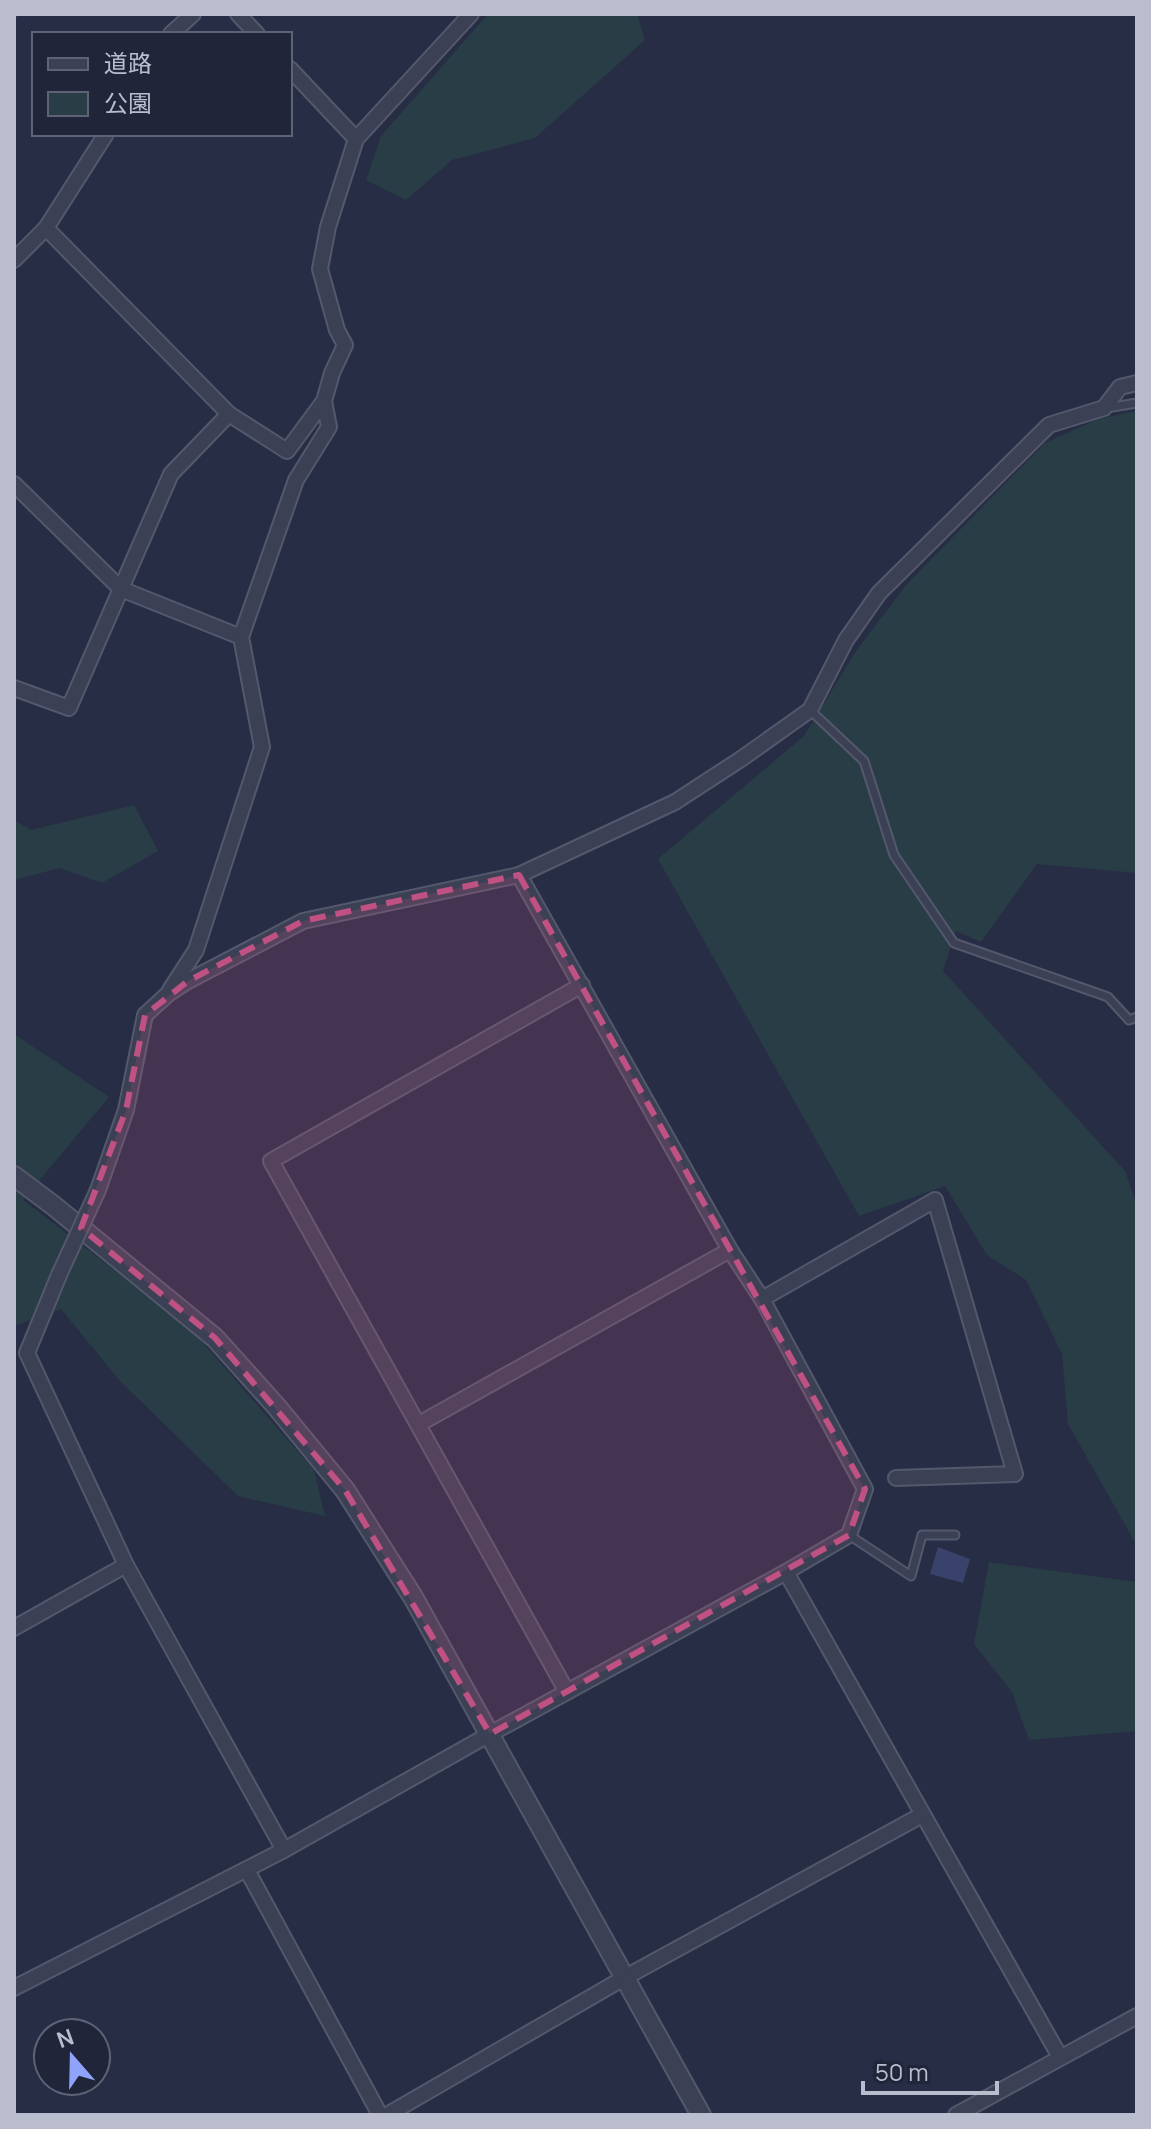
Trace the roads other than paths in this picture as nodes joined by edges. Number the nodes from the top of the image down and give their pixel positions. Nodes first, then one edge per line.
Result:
1 (193, 14) edge
2 (238, 14) edge
3 (471, 14) edge
4 (173, 32) edge
5 (255, 32) edge
6 (292, 71) edge
7 (105, 136) edge
8 (356, 139) junction
9 (46, 228) junction
10 (14, 260) edge
11 (1137, 383) edge
12 (324, 401) junction
13 (1137, 403) edge
14 (1104, 408) junction
15 (229, 414) junction
16 (14, 484) edge
17 (121, 589) junction
18 (241, 637) junction
19 (14, 688) edge
20 (810, 710) junction
21 (519, 875) junction
22 (582, 985) junction
23 (168, 994) junction
24 (1137, 1017) edge
25 (14, 1176) edge
26 (730, 1250) junction
27 (762, 1299) junction
28 (419, 1424) junction
29 (896, 1478) dead end
30 (849, 1535) junction
31 (955, 1535) dead end
32 (126, 1565) junction
33 (786, 1572) junction
34 (14, 1628) edge
35 (567, 1692) junction
36 (490, 1734) junction
37 (922, 1815) junction
38 (284, 1850) junction
39 (247, 1870) junction
40 (624, 1978) junction
41 (14, 1988) edge
42 (1137, 2016) edge
43 (1060, 2057) junction
44 (380, 2115) edge
45 (387, 2115) edge
46 (701, 2115) edge
47 (956, 2115) edge

1 - 4 street
2 - 5 street
3 - 8 street
6 - 8 street
7 - 9 street
8 - 12 street
9 - 10 street
9 - 15 street
11 - 14 street
12 - 15 street
12 - 18 street
13 - 14 lane
14 - 20 street
15 - 17 street
16 - 17 street
17 - 18 street
17 - 19 street
18 - 23 street
20 - 21 street
20 - 24 lane
21 - 22 street
21 - 23 street
22 - 26 street
22 - 28 street
23 - 32 street, bridge
25 - 36 street
26 - 27 street
26 - 28 street
27 - 29 street
27 - 30 street
28 - 35 street
30 - 31 lane
30 - 33 street
32 - 34 street
32 - 38 street
33 - 35 street
33 - 37 street
35 - 36 street
36 - 38 street
36 - 40 street
37 - 40 street
37 - 43 street
38 - 39 street
39 - 41 street
39 - 44 street
40 - 45 street
40 - 46 street
42 - 43 street
43 - 47 street

